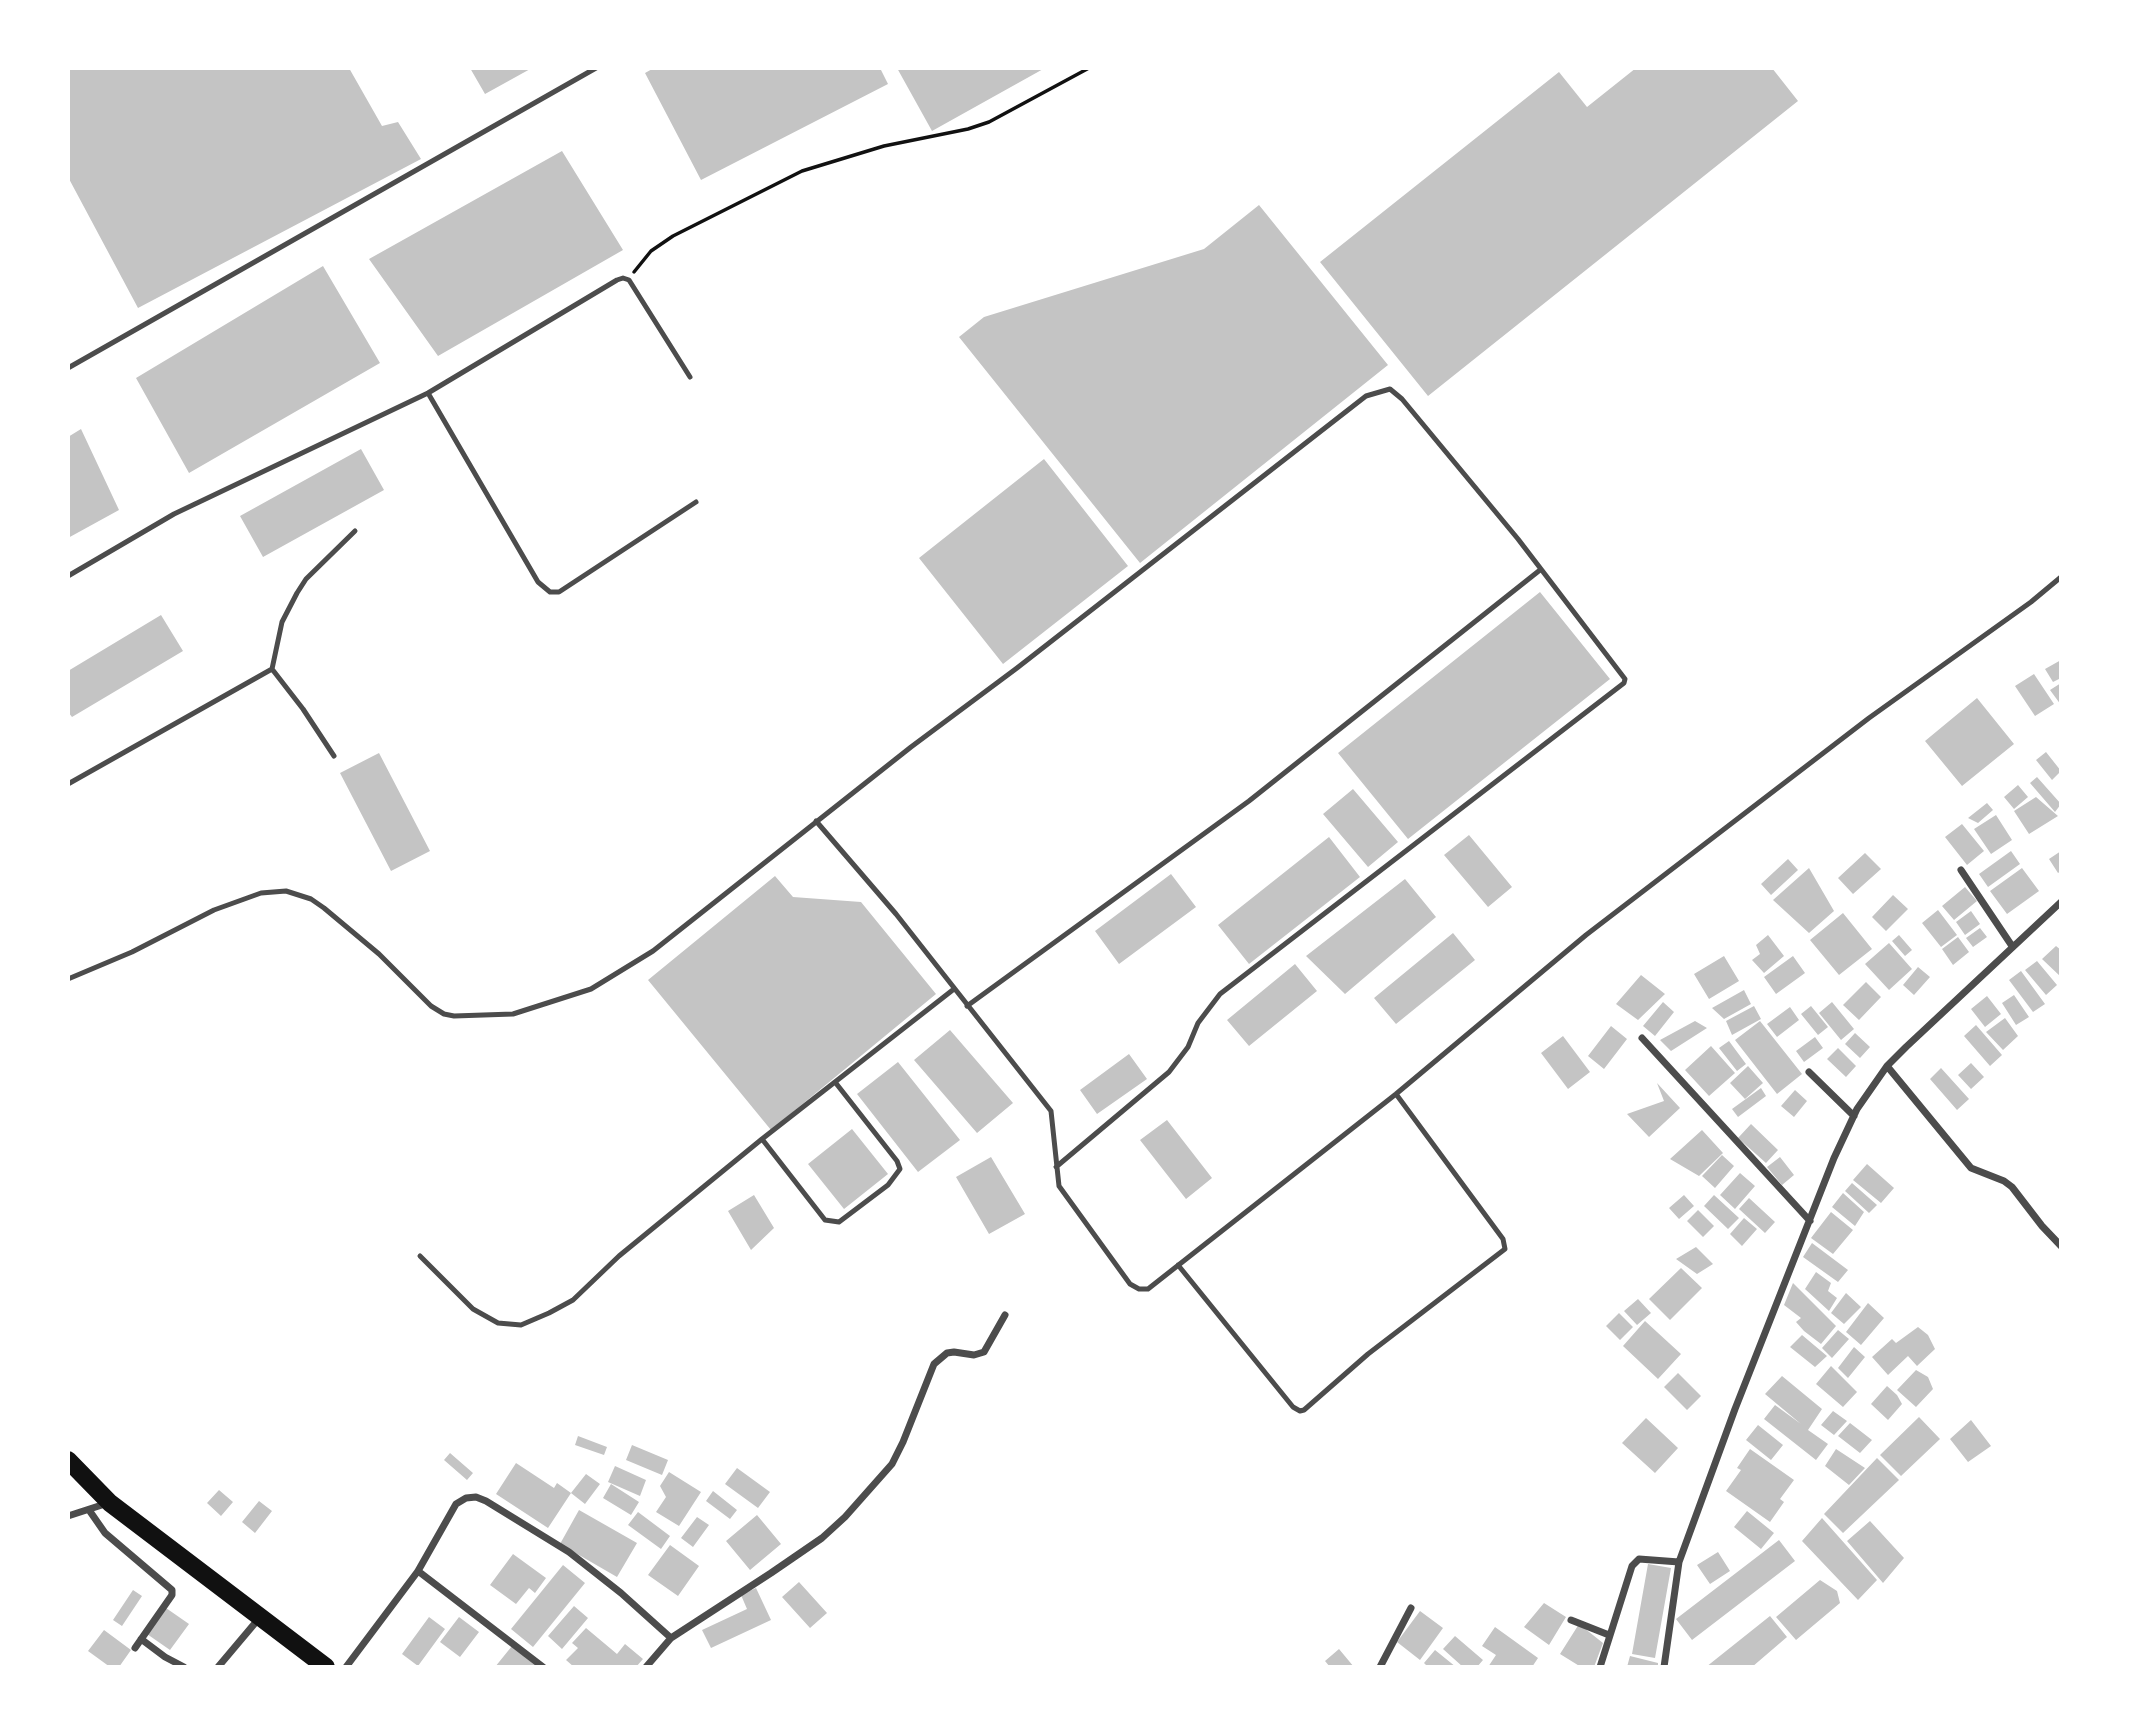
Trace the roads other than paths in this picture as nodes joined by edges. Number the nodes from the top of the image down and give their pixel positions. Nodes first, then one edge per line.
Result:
1 (596, 68) edge
2 (68, 368) edge
3 (690, 377) dead end
4 (428, 393) junction
5 (696, 502) dead end
6 (355, 531) dead end
7 (1540, 570) junction
8 (68, 576) edge
9 (2061, 577) edge
10 (272, 669) junction
11 (334, 756) dead end
12 (68, 784) edge
13 (816, 821) junction
14 (1961, 870) dead end
15 (2061, 902) edge
16 (2012, 946) junction
17 (68, 978) edge
18 (954, 989) junction
19 (967, 1006) junction
20 (1642, 1038) dead end
21 (1887, 1066) junction
22 (1809, 1072) dead end
23 (835, 1082) junction
24 (1396, 1094) junction
25 (1854, 1116) junction
26 (762, 1139) junction
27 (1056, 1167) junction
28 (1810, 1222) junction
29 (2061, 1246) edge
30 (420, 1256) dead end
31 (1178, 1265) junction
32 (1005, 1315) dead end
33 (68, 1460) edge
34 (110, 1503) junction
35 (89, 1510) junction
36 (68, 1516) edge
37 (1679, 1562) junction
38 (418, 1571) junction
39 (1411, 1608) dead end
40 (261, 1616) junction
41 (1571, 1620) dead end
42 (1609, 1635) junction
43 (671, 1638) junction
44 (141, 1639) junction
45 (135, 1648) dead end
46 (184, 1667) edge
47 (218, 1667) edge
48 (326, 1667) edge
49 (346, 1667) edge
50 (543, 1667) edge
51 (646, 1667) edge
52 (1380, 1667) edge
53 (1600, 1667) edge
54 (1664, 1667) edge

1 - 2 lane
3 - 4 lane
4 - 5 lane
4 - 8 lane
6 - 10 lane
7 - 13 lane
7 - 19 lane
7 - 27 lane
9 - 24 lane
10 - 11 lane
10 - 12 lane
13 - 17 lane
13 - 18 lane
14 - 16 street
15 - 16 street
16 - 21 street
18 - 19 lane
18 - 23 lane
19 - 27 lane
20 - 28 street
21 - 25 street
21 - 29 street
22 - 25 street
23 - 26 lane
23 - 26 lane
24 - 31 lane
24 - 31 lane
25 - 28 street
26 - 30 lane
27 - 31 lane
28 - 37 street
32 - 43 street
33 - 34 main road
34 - 35 street
34 - 40 main road
35 - 36 street
35 - 44 street
37 - 42 street
37 - 54 street
38 - 43 street
38 - 49 street
38 - 50 street
39 - 52 street
40 - 47 street
40 - 48 main road
41 - 42 street
42 - 53 street
43 - 51 street
44 - 45 street
44 - 46 street

